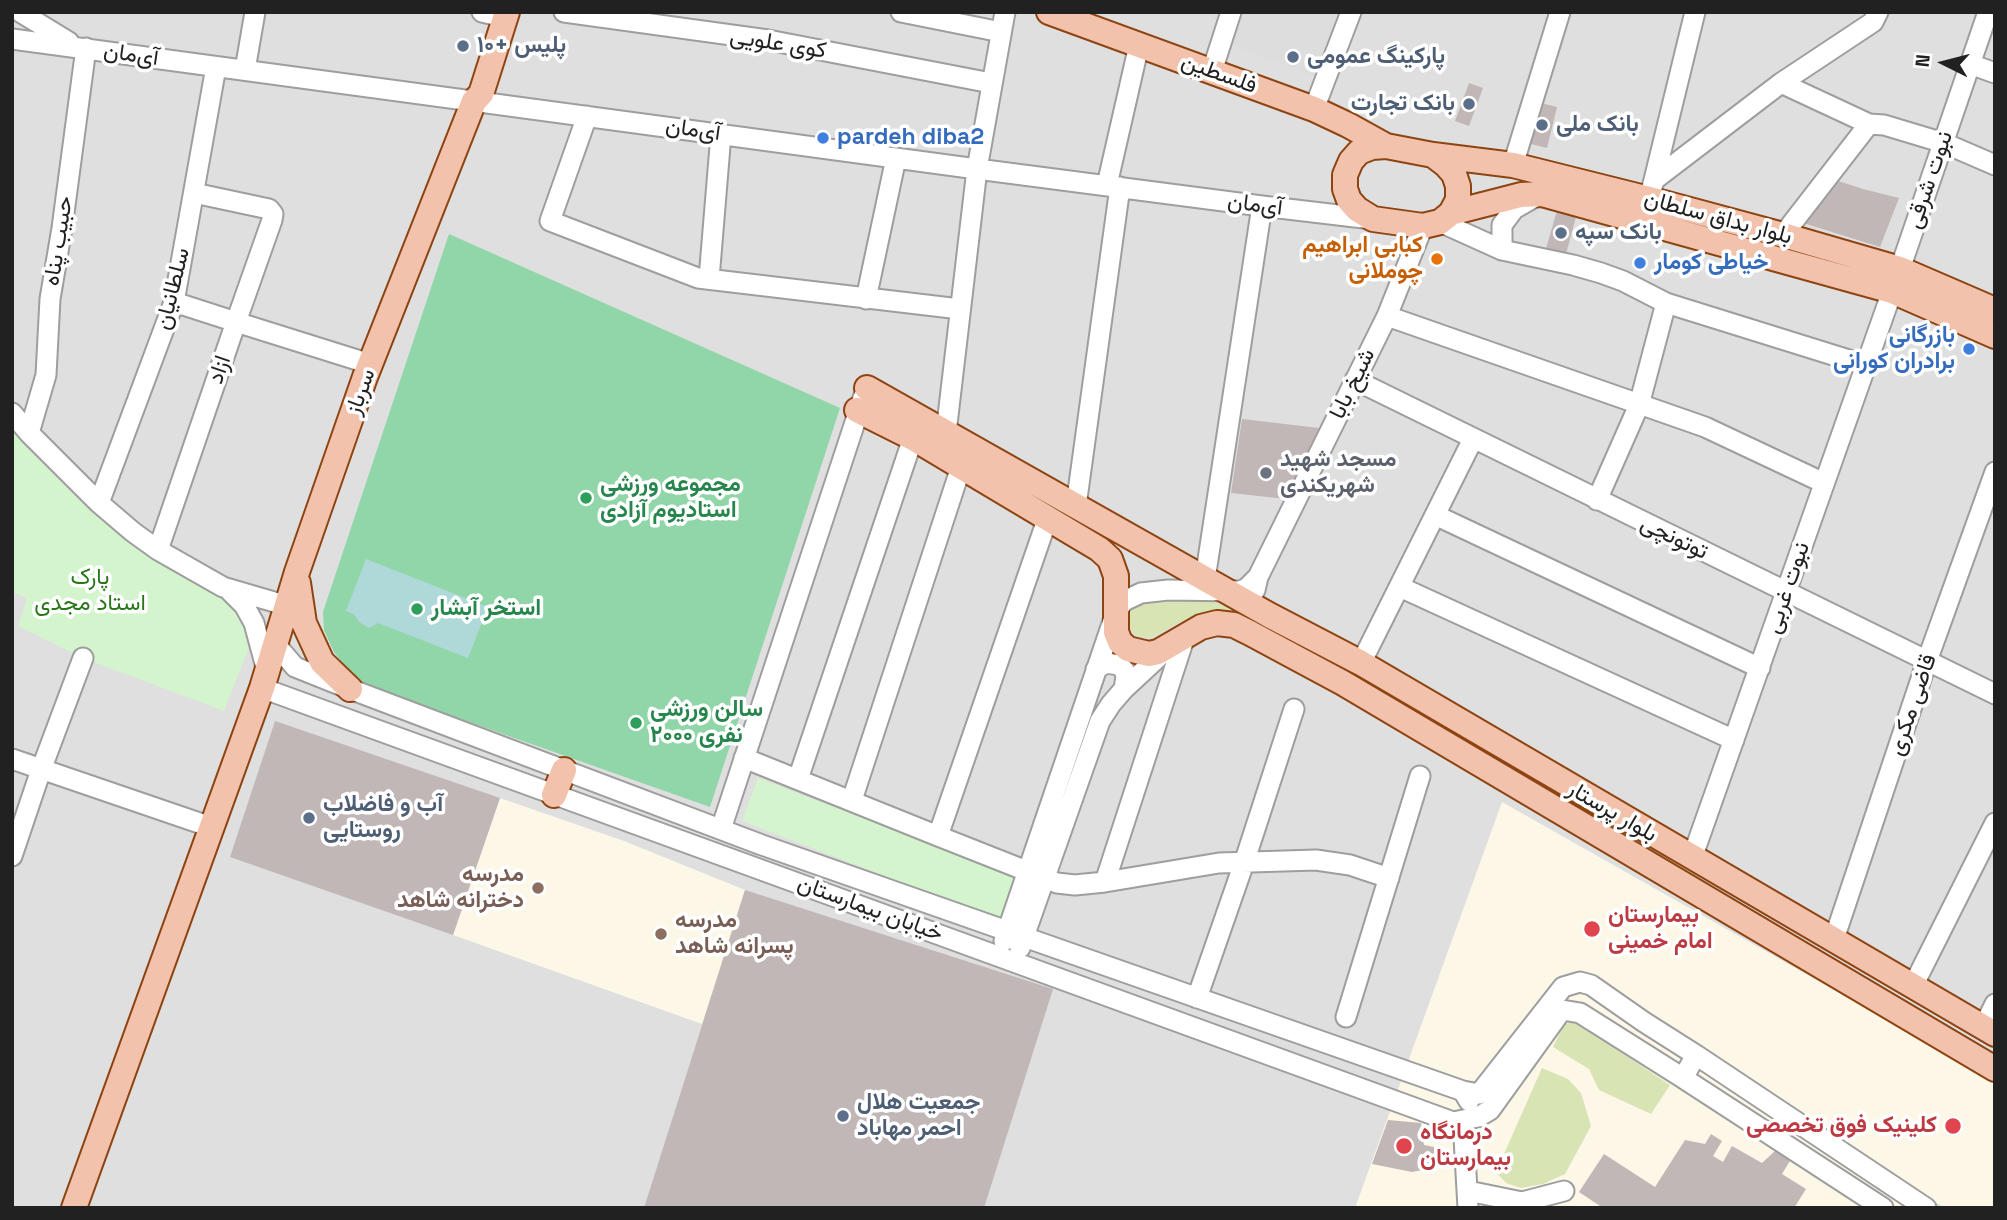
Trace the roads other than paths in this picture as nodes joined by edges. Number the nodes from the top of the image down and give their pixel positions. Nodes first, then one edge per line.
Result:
1 (20, 12) edge
2 (255, 12) edge
3 (564, 12) edge
4 (901, 12) edge
5 (1005, 12) edge
6 (1049, 12) edge
7 (1231, 12) edge
8 (1351, 12) edge
9 (1560, 12) edge
10 (1695, 12) edge
11 (1878, 12) edge
12 (1988, 12) edge
13 (497, 13) edge
14 (1096, 20) edge
15 (1001, 32) junction
16 (12, 39) edge
17 (1139, 45) junction
18 (81, 47) junction
19 (1970, 64) junction
20 (216, 67) junction
21 (244, 70) junction
22 (1212, 71) junction
23 (1995, 73) edge
24 (991, 83) junction
25 (1781, 83) junction
26 (474, 101) junction
27 (1314, 109) junction
28 (587, 116) junction
29 (1870, 124) junction
30 (721, 134) junction
31 (1944, 143) junction
32 (1385, 146) junction
33 (1433, 155) junction
34 (896, 158) junction
35 (1995, 164) edge
36 (1513, 165) junction
37 (977, 169) junction
38 (1113, 186) junction
39 (1651, 190) junction
40 (194, 193) junction
41 (1542, 194) junction
42 (1262, 206) junction
43 (1373, 219) junction
44 (1438, 220) junction
45 (1783, 235) junction
46 (1502, 250) junction
47 (709, 279) junction
48 (1896, 280) junction
49 (866, 299) junction
50 (174, 302) junction
51 (1666, 303) junction
52 (960, 309) junction
53 (1995, 310) edge
54 (1387, 316) junction
55 (236, 322) junction
56 (1995, 337) edge
57 (370, 365) junction
58 (1865, 365) junction
59 (1355, 380) junction
60 (867, 388) joint
61 (1639, 405) junction
62 (858, 410) junction
63 (12, 413) edge
64 (29, 433) junction
65 (912, 438) junction
66 (1473, 439) junction
67 (942, 443) junction
68 (961, 467) junction
69 (1995, 472) edge
70 (1824, 483) junction
71 (1597, 500) junction
72 (99, 502) junction
73 (1076, 506) junction
74 (1436, 515) junction
75 (1048, 517) junction
76 (158, 550) junction
77 (297, 572) junction
78 (1258, 577) junction
79 (1205, 579) junction
80 (223, 587) junction
81 (1400, 587) junction
82 (1228, 592) junction
83 (1786, 593) junction
84 (288, 606) junction
85 (1116, 612) junction
86 (1269, 615) junction
87 (1177, 642) junction
88 (275, 645) junction
89 (83, 657) dead end
90 (1927, 661) junction
91 (1361, 663) junction
92 (1760, 668) junction
93 (1096, 669) junction
94 (265, 680) junction
95 (350, 689) junction
96 (1124, 689) junction
97 (1995, 694) edge
98 (1294, 709) dead end
99 (1734, 740) junction
100 (744, 758) junction
101 (12, 759) edge
102 (41, 769) junction
103 (564, 770) junction
104 (1420, 776) dead end
105 (798, 779) junction
106 (554, 795) junction
107 (852, 800) junction
108 (1995, 823) edge
109 (211, 827) junction
110 (721, 829) junction
111 (938, 836) junction
112 (12, 856) edge
113 (1692, 858) junction
114 (1244, 863) junction
115 (1035, 875) junction
116 (1389, 878) junction
117 (1105, 882) junction
118 (1683, 883) junction
119 (1015, 934) junction
120 (1834, 939) junction
121 (1007, 959) junction
122 (1913, 986) junction
123 (1197, 998) junction
124 (1995, 1004) edge
125 (1346, 1017) dead end
126 (1989, 1031) edge
127 (1696, 1055) junction
128 (1378, 1061) junction
129 (1995, 1069) edge
130 (1683, 1078) junction
131 (1367, 1090) junction
132 (1463, 1091) junction
133 (1471, 1118) junction
134 (1564, 1191) dead end
135 (1468, 1199) edge
136 (1902, 1201) edge
137 (74, 1208) edge
138 (1883, 1208) edge
139 (1926, 1208) edge

1 - 18 street
2 - 21 street
3 - 24 street, کوی علویی
4 - 15 street
5 - 15 street
6 - 14 main road, فلسطین
7 - 22 street
8 - 27 street
9 - 36 street
10 - 39 street
11 - 25 street
12 - 19 street, نبوت شرقی
13 - 26 main road, سرباز
14 - 17 main road, فلسطین
15 - 24 street
16 - 18 street, آی‌مان
17 - 22 main road, فلسطین
17 - 38 street
18 - 20 street, آی‌مان
18 - 64 street, حبیب پناه
19 - 23 street
19 - 31 street, نبوت شرقی
20 - 21 street, آی‌مان
20 - 40 street, سلطانیان
21 - 26 street, آی‌مان
22 - 27 main road, فلسطین
24 - 37 street
25 - 29 street
25 - 39 street
26 - 28 street, آی‌مان
26 - 57 main road, سرباز
27 - 32 main road, فلسطین
28 - 30 street, آی‌مان
28 - 47 street
29 - 31 street
29 - 45 street
30 - 34 street, آی‌مان
30 - 47 street
31 - 35 street
31 - 48 street, نبوت شرقی
32 - 33 main road
32 - 43 main road
33 - 36 main road, بلوار بداق سلطان
33 - 44 main road
34 - 37 street, آی‌مان
34 - 49 street
36 - 39 main road, بلوار بداق سلطان
37 - 38 street, آی‌مان
37 - 52 street
38 - 42 street, آی‌مان
38 - 73 street
39 - 45 main road, بلوار بداق سلطان
40 - 50 street, سلطانیان
40 - 55 street, ازاد
41 - 44 main road
41 - 46 street
41 - 48 main road
42 - 43 street, آی‌مان
42 - 79 street
43 - 44 main road
44 - 46 street
44 - 54 street, شیخ بابا
45 - 48 main road, بلوار بداق سلطان
46 - 51 street
47 - 49 street
48 - 53 main road, بلوار بداق سلطان
48 - 56 main road
48 - 58 street, نبوت غربی
49 - 52 street
50 - 55 street
50 - 72 street, سلطانیان
51 - 58 street
51 - 61 street
52 - 67 street
54 - 59 street, شیخ بابا
54 - 61 street
55 - 57 street
55 - 76 street, ازاد
57 - 77 main road, سرباز
58 - 70 street, نبوت غربی
59 - 66 street, توتونچی
59 - 78 street, شیخ بابا
60 - 62 street
60 - 67 main road
61 - 70 street
61 - 71 street
62 - 65 main road
62 - 100 street
63 - 64 street
64 - 72 street
65 - 67 main road
65 - 105 street
66 - 71 street, توتونچی
66 - 74 street
67 - 68 main road
67 - 73 main road, بلوار پرستار
68 - 75 main road
68 - 107 street
69 - 90 street, قاضی مکری
70 - 83 street, نبوت غربی
71 - 83 street, توتونچی
72 - 76 street
73 - 79 main road, بلوار پرستار
74 - 81 street
74 - 92 street
75 - 85 main road
75 - 111 street
76 - 80 street
77 - 84 main road, سرباز
77 - 95 main road
78 - 82 street
78 - 86 street
79 - 82 main road, بلوار پرستار
80 - 84 street
80 - 94 street
81 - 91 street
81 - 99 street
82 - 85 street
82 - 86 main road, بلوار پرستار
83 - 90 street, توتونچی
83 - 92 street, نبوت غربی
84 - 88 main road, سرباز
85 - 87 main road
85 - 93 street
86 - 91 main road, بلوار پرستار
87 - 96 street
87 - 117 street
87 - 118 main road
88 - 94 main road, سرباز
88 - 95 street
89 - 102 street
90 - 97 street, توتونچی
90 - 120 street, قاضی مکری
91 - 113 main road, بلوار پرستار
92 - 99 street, نبوت غربی
93 - 96 street
93 - 115 street
94 - 106 street, خیابان بیمارستان
94 - 109 main road, سرباز
95 - 103 street
96 - 115 street
98 - 114 street
99 - 113 street, نبوت غربی
100 - 105 street
100 - 110 street
101 - 102 street
102 - 109 street
102 - 112 street
103 - 106 main road
103 - 110 street
104 - 116 street
105 - 107 street
106 - 121 street, خیابان بیمارستان
107 - 111 street
108 - 122 street
109 - 137 main road, سرباز
110 - 119 street
111 - 115 street
113 - 118 main road, نبوت غربی
113 - 120 main road, بلوار پرستار
114 - 116 street
114 - 117 street
114 - 123 street
115 - 117 street
115 - 119 street
116 - 125 street
118 - 129 main road
119 - 121 street
119 - 123 street
120 - 122 main road, بلوار پرستار
121 - 131 street, خیابان بیمارستان
122 - 126 main road, بلوار پرستار
123 - 128 street
124 - 126 street
127 - 130 street
127 - 132 street
127 - 136 street
128 - 131 street
128 - 132 street
130 - 133 street
130 - 138 street
131 - 133 street, خیابان بیمارستان
132 - 133 street
133 - 135 street
134 - 135 street
136 - 139 street

